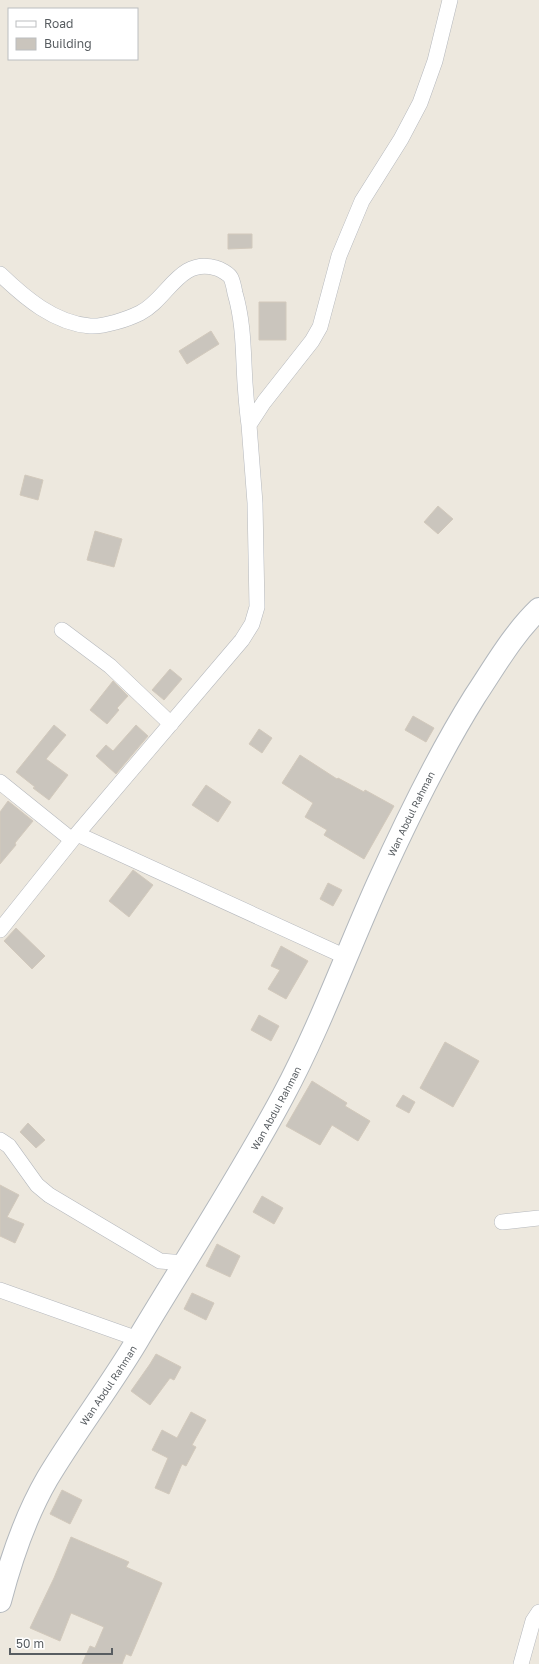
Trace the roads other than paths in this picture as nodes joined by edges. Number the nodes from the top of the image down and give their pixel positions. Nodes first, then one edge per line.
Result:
1 (450, 0) edge
2 (0, 274) edge
3 (249, 425) junction
4 (539, 609) edge
5 (62, 630) dead end
6 (171, 724) junction
7 (0, 782) edge
8 (75, 837) junction
9 (0, 930) edge
10 (346, 958) junction
11 (0, 1140) edge
12 (539, 1218) edge
13 (502, 1222) dead end
14 (185, 1263) junction
15 (0, 1290) edge
16 (138, 1339) junction
17 (0, 1601) edge
18 (539, 1612) edge
19 (521, 1664) edge

1 - 3 street
2 - 3 street
3 - 6 street
4 - 10 street, Wan Abdul Rahman
5 - 6 street
6 - 8 street
7 - 8 street
8 - 9 street
8 - 10 street
10 - 14 street, Wan Abdul Rahman
11 - 14 street
12 - 13 street
14 - 16 street, Wan Abdul Rahman
15 - 16 street
16 - 17 street, Wan Abdul Rahman
18 - 19 street

